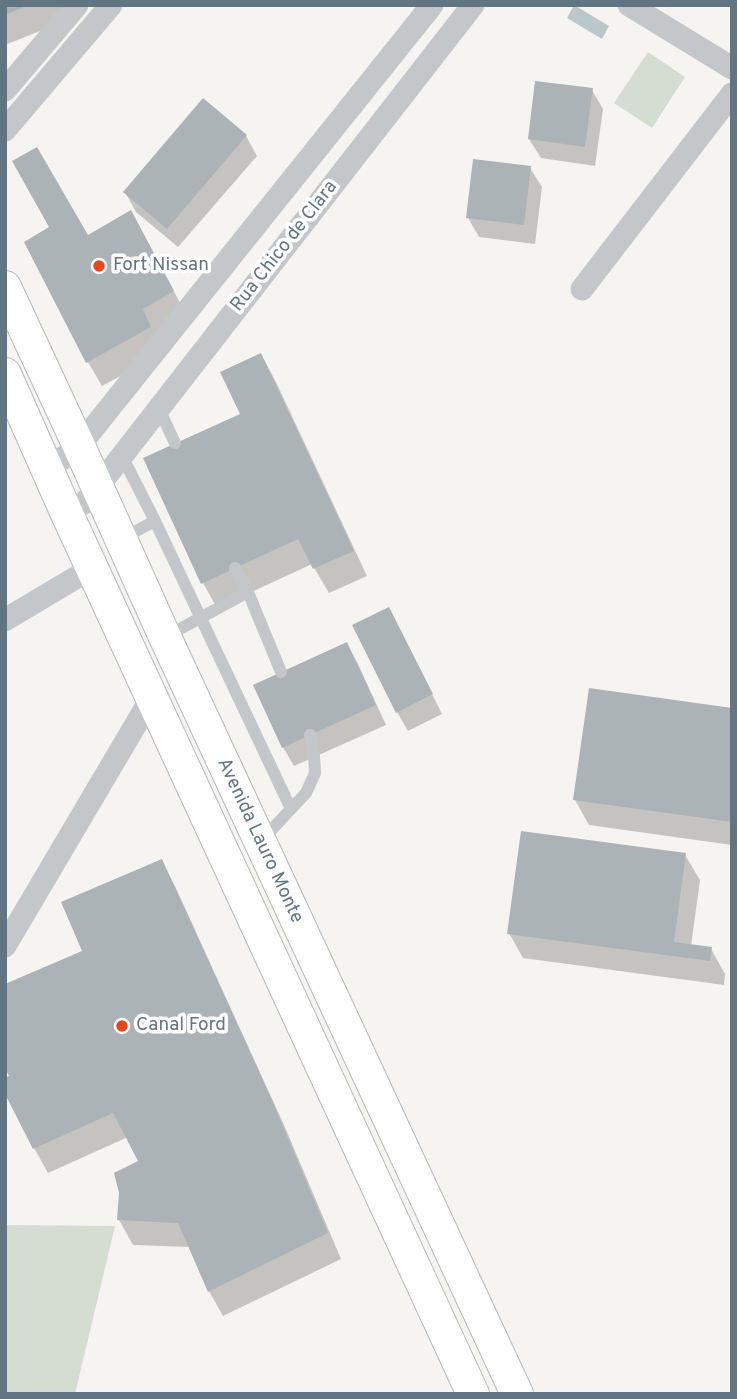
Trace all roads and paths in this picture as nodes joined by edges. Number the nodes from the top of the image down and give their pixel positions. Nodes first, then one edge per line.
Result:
1 (77, 5) edge
2 (432, 5) edge
3 (473, 5) edge
4 (629, 5) edge
5 (101, 9) edge
6 (732, 68) edge
7 (5, 90) edge
8 (732, 94) edge
9 (5, 130) edge
10 (241, 243) junction
11 (268, 269) junction
12 (5, 286) edge
13 (582, 289) dead end
14 (5, 374) edge
15 (159, 410) junction
16 (175, 443) dead end
17 (79, 446) junction
18 (122, 456) junction
19 (47, 470) junction
20 (97, 488) junction
21 (67, 514) junction
22 (155, 521) junction
23 (121, 540) junction
24 (92, 568) junction
25 (234, 568) dead end
26 (248, 593) junction
27 (200, 618) junction
28 (5, 620) edge
29 (164, 637) junction
30 (281, 672) dead end
31 (152, 697) junction
32 (310, 735) dead end
33 (291, 809) junction
34 (260, 842) junction
35 (5, 946) edge
36 (473, 1394) edge
37 (517, 1394) edge

1 - 7 street
2 - 10 street, Rua Chico de Clara
3 - 11 street, Rua Chico de Clara
4 - 6 street
5 - 9 street
8 - 13 street
10 - 11 street
10 - 17 street, Rua Chico de Clara
11 - 15 street, Rua Chico de Clara
12 - 17 street, Avenida Lauro Monte
14 - 19 street, Avenida Lauro Monte
15 - 16 lane
15 - 18 street, Rua Chico de Clara
17 - 19 street, Rua Chico de Clara
17 - 20 street, Avenida Lauro Monte
18 - 20 street, Rua Chico de Clara
18 - 22 lane
19 - 21 street, Avenida Lauro Monte
20 - 21 street, Rua Chico de Clara
20 - 23 street, Avenida Lauro Monte
21 - 24 street, Avenida Lauro Monte
22 - 23 lane
22 - 27 lane
23 - 29 street, Avenida Lauro Monte
24 - 28 street
24 - 31 street, Avenida Lauro Monte
25 - 26 lane
26 - 27 lane
26 - 30 lane
27 - 29 lane
27 - 33 lane
29 - 34 street, Avenida Lauro Monte
31 - 35 street
31 - 36 street, Avenida Lauro Monte
32 - 33 lane
33 - 34 lane
34 - 37 street, Avenida Lauro Monte

